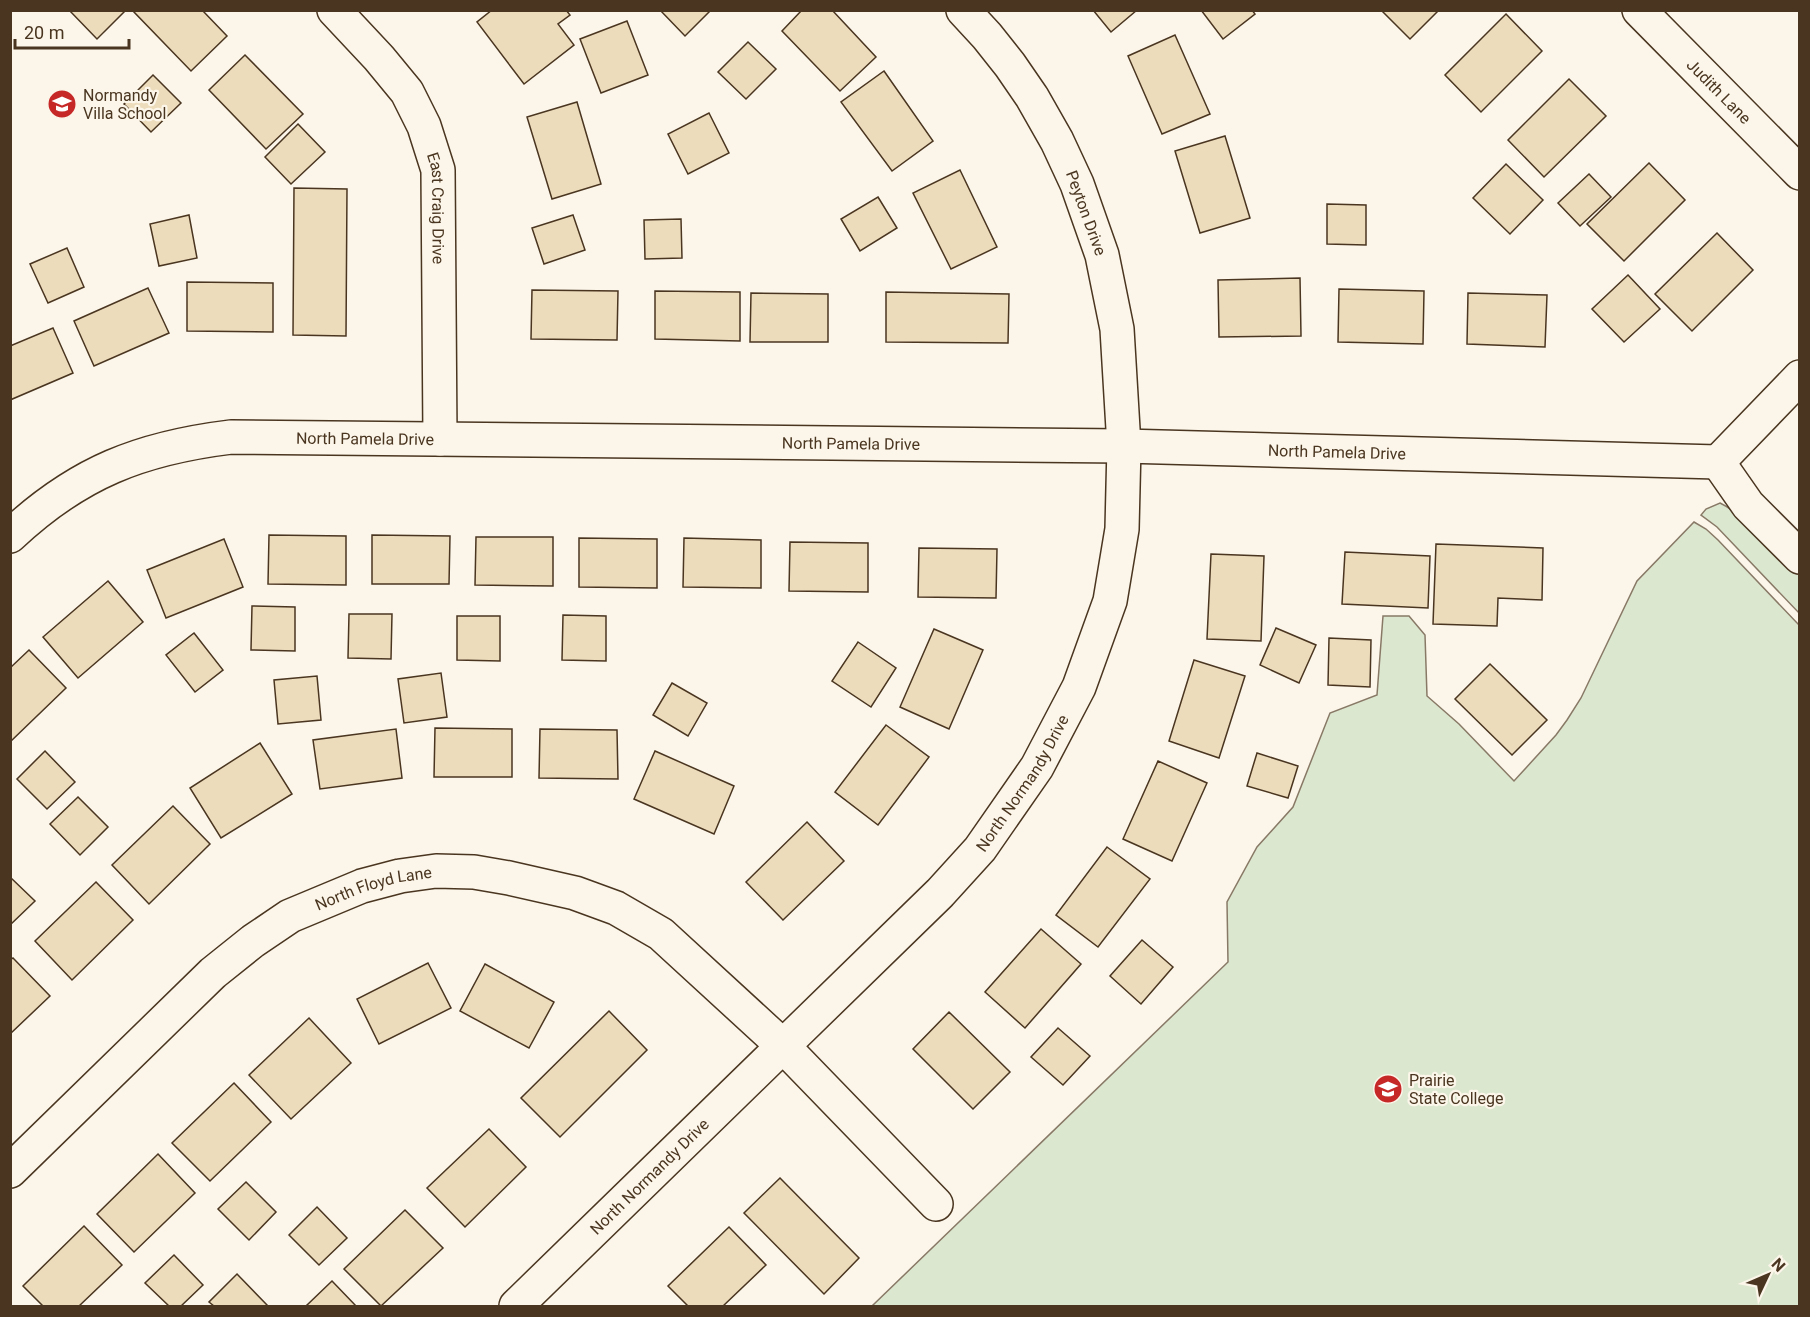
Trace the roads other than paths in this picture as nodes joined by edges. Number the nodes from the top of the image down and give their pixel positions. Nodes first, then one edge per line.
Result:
1 (334, 10) edge
2 (963, 10) edge
3 (1639, 10) edge
4 (1800, 173) edge
5 (1800, 377) edge
6 (440, 439) junction
7 (1124, 446) junction
8 (1718, 462) junction
9 (10, 536) edge
10 (1800, 556) edge
11 (783, 1046) junction
12 (10, 1171) edge
13 (936, 1204) dead end
14 (516, 1306) edge

1 - 6 street, East Craig Drive
2 - 7 street, Peyton Drive
3 - 4 street, Judith Lane
5 - 8 street
6 - 7 street, North Pamela Drive
6 - 9 street, North Pamela Drive
7 - 8 street, North Pamela Drive
7 - 11 street, North Normandy Drive
8 - 10 street
11 - 12 street, North Floyd Lane
11 - 13 street
11 - 14 street, North Normandy Drive

